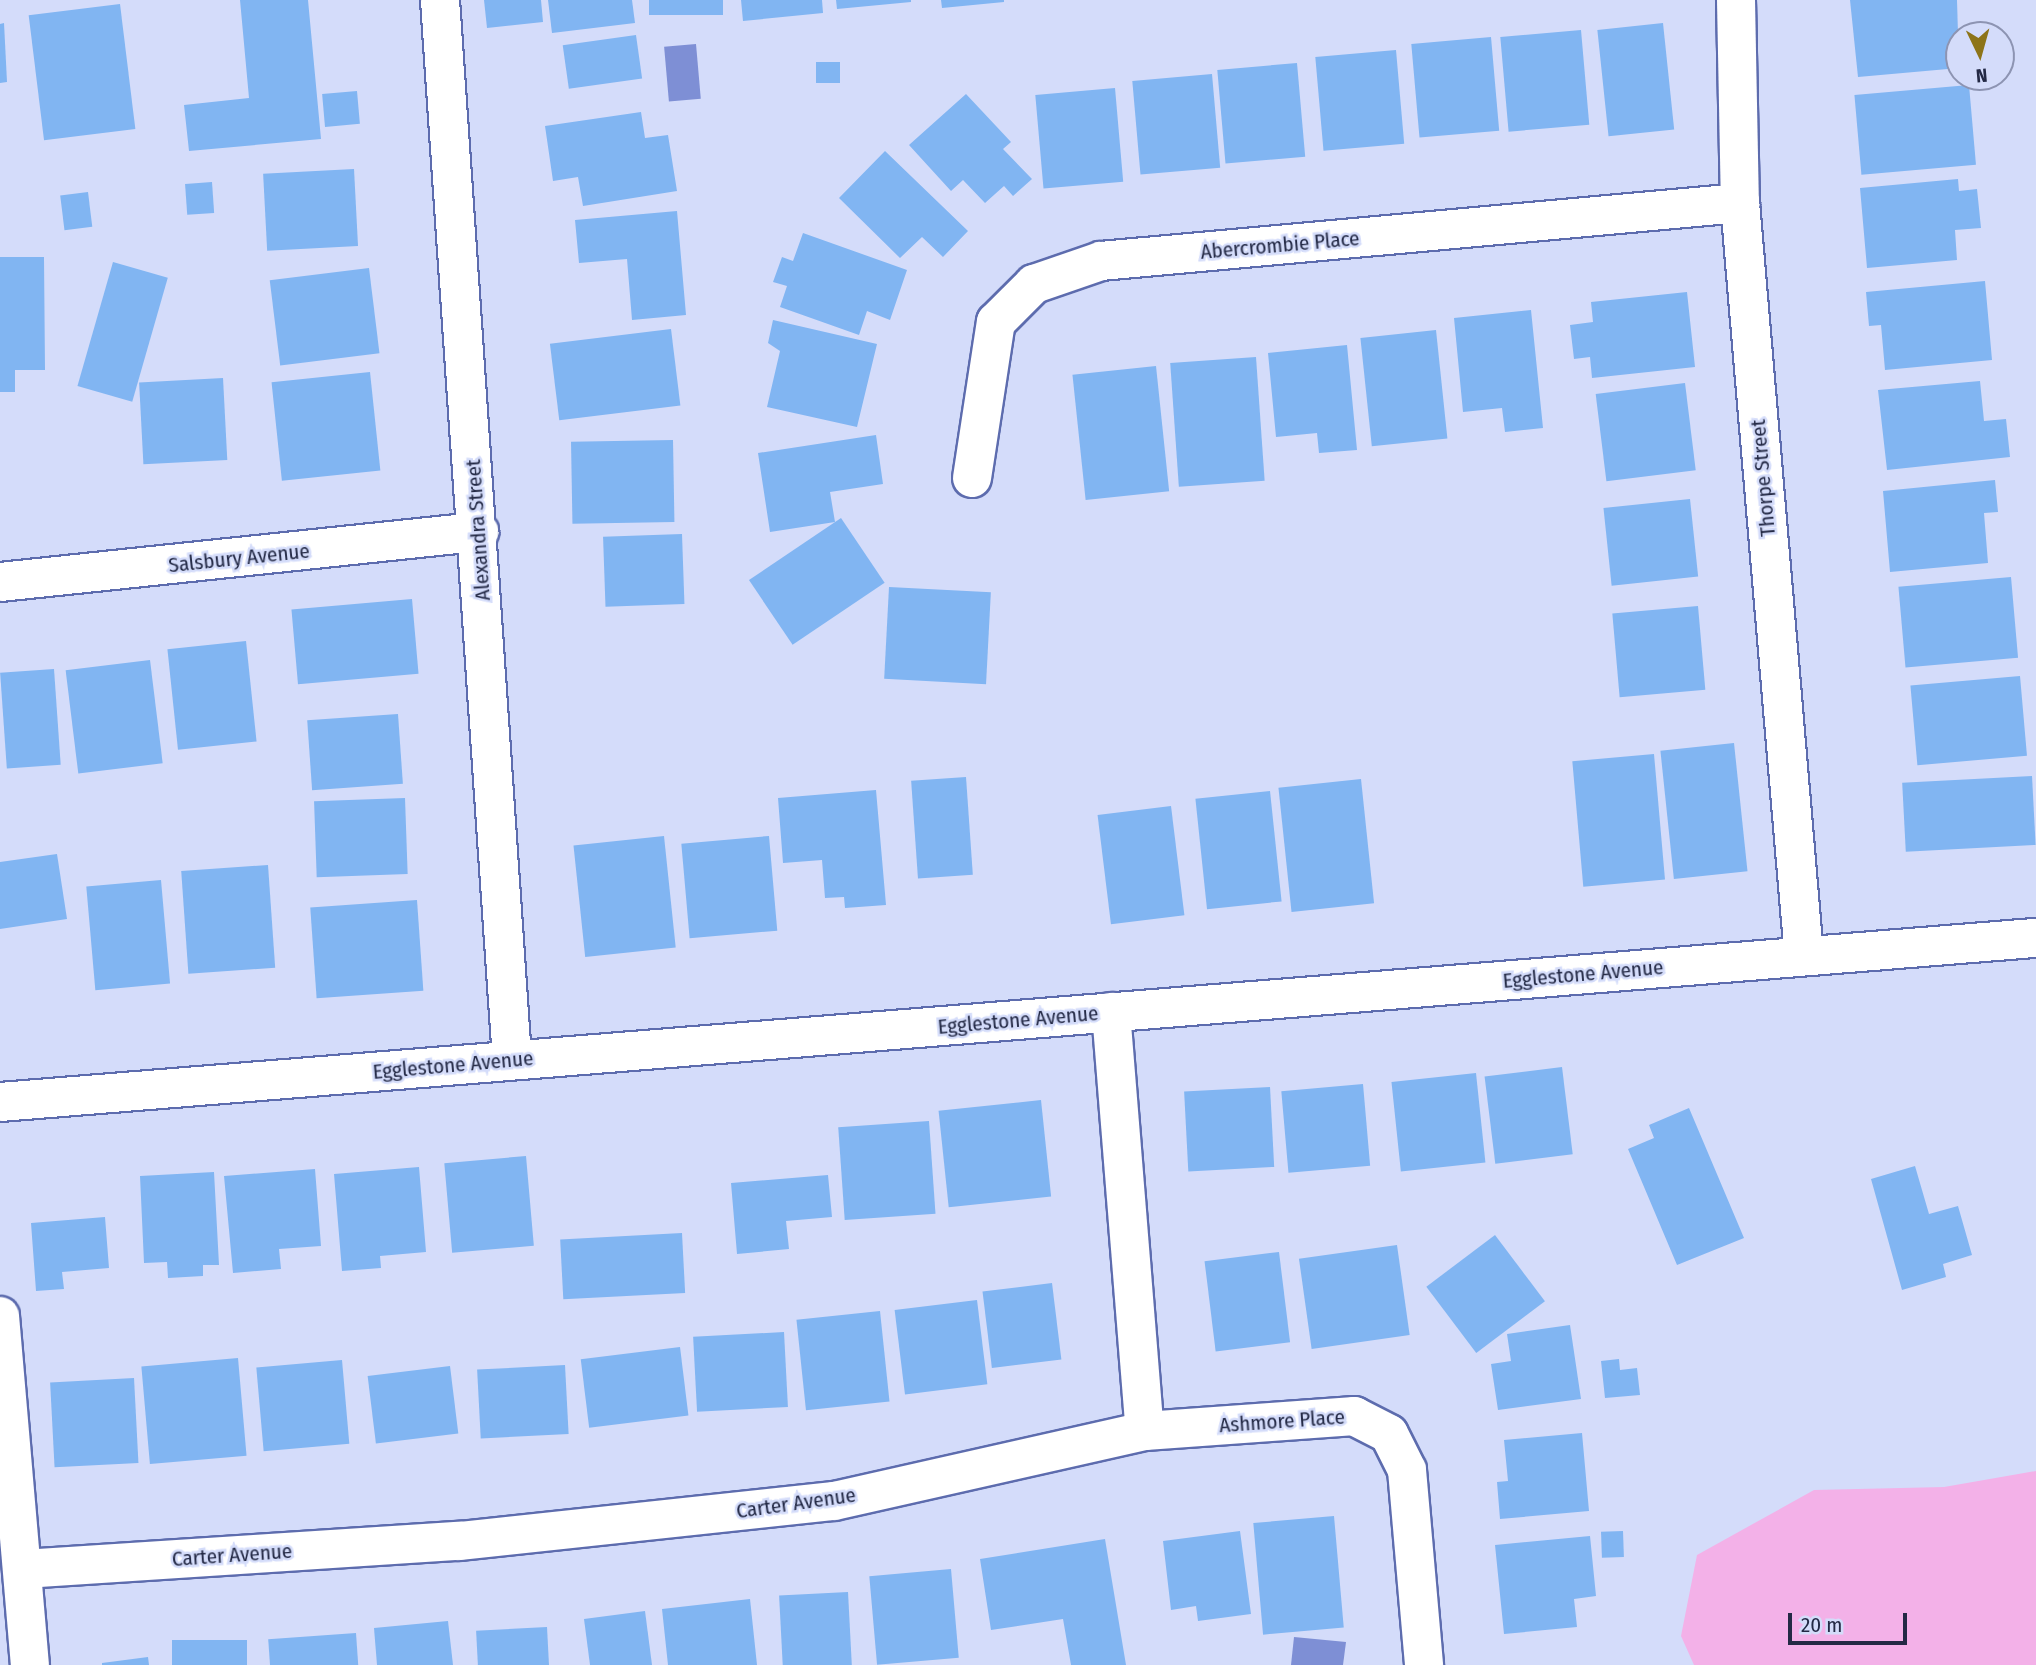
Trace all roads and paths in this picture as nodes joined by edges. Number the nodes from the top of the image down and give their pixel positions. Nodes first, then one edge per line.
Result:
1 (440, 0) edge
2 (1736, 0) edge
3 (1740, 203) junction
4 (972, 478) dead end
5 (478, 532) junction
6 (0, 582) edge
7 (2036, 938) edge
8 (1804, 956) junction
9 (1111, 1012) junction
10 (512, 1060) junction
11 (0, 1102) edge
12 (0, 1316) edge
13 (1145, 1431) junction
14 (8, 1530) edge
15 (23, 1569) junction
16 (30, 1665) edge
17 (1424, 1665) edge

1 - 5 street, Alexandra Street
2 - 3 street, Thorpe Street
3 - 4 street, Abercrombie Place
3 - 8 street, Thorpe Street
5 - 6 street, Salsbury Avenue
5 - 10 street, Alexandra Street
7 - 8 street, Egglestone Avenue
8 - 9 street, Egglestone Avenue
9 - 10 street, Egglestone Avenue
9 - 13 street
10 - 11 street, Egglestone Avenue
12 - 14 street
13 - 15 street, Carter Avenue
13 - 17 street, Ashmore Place
14 - 15 street
15 - 16 street

